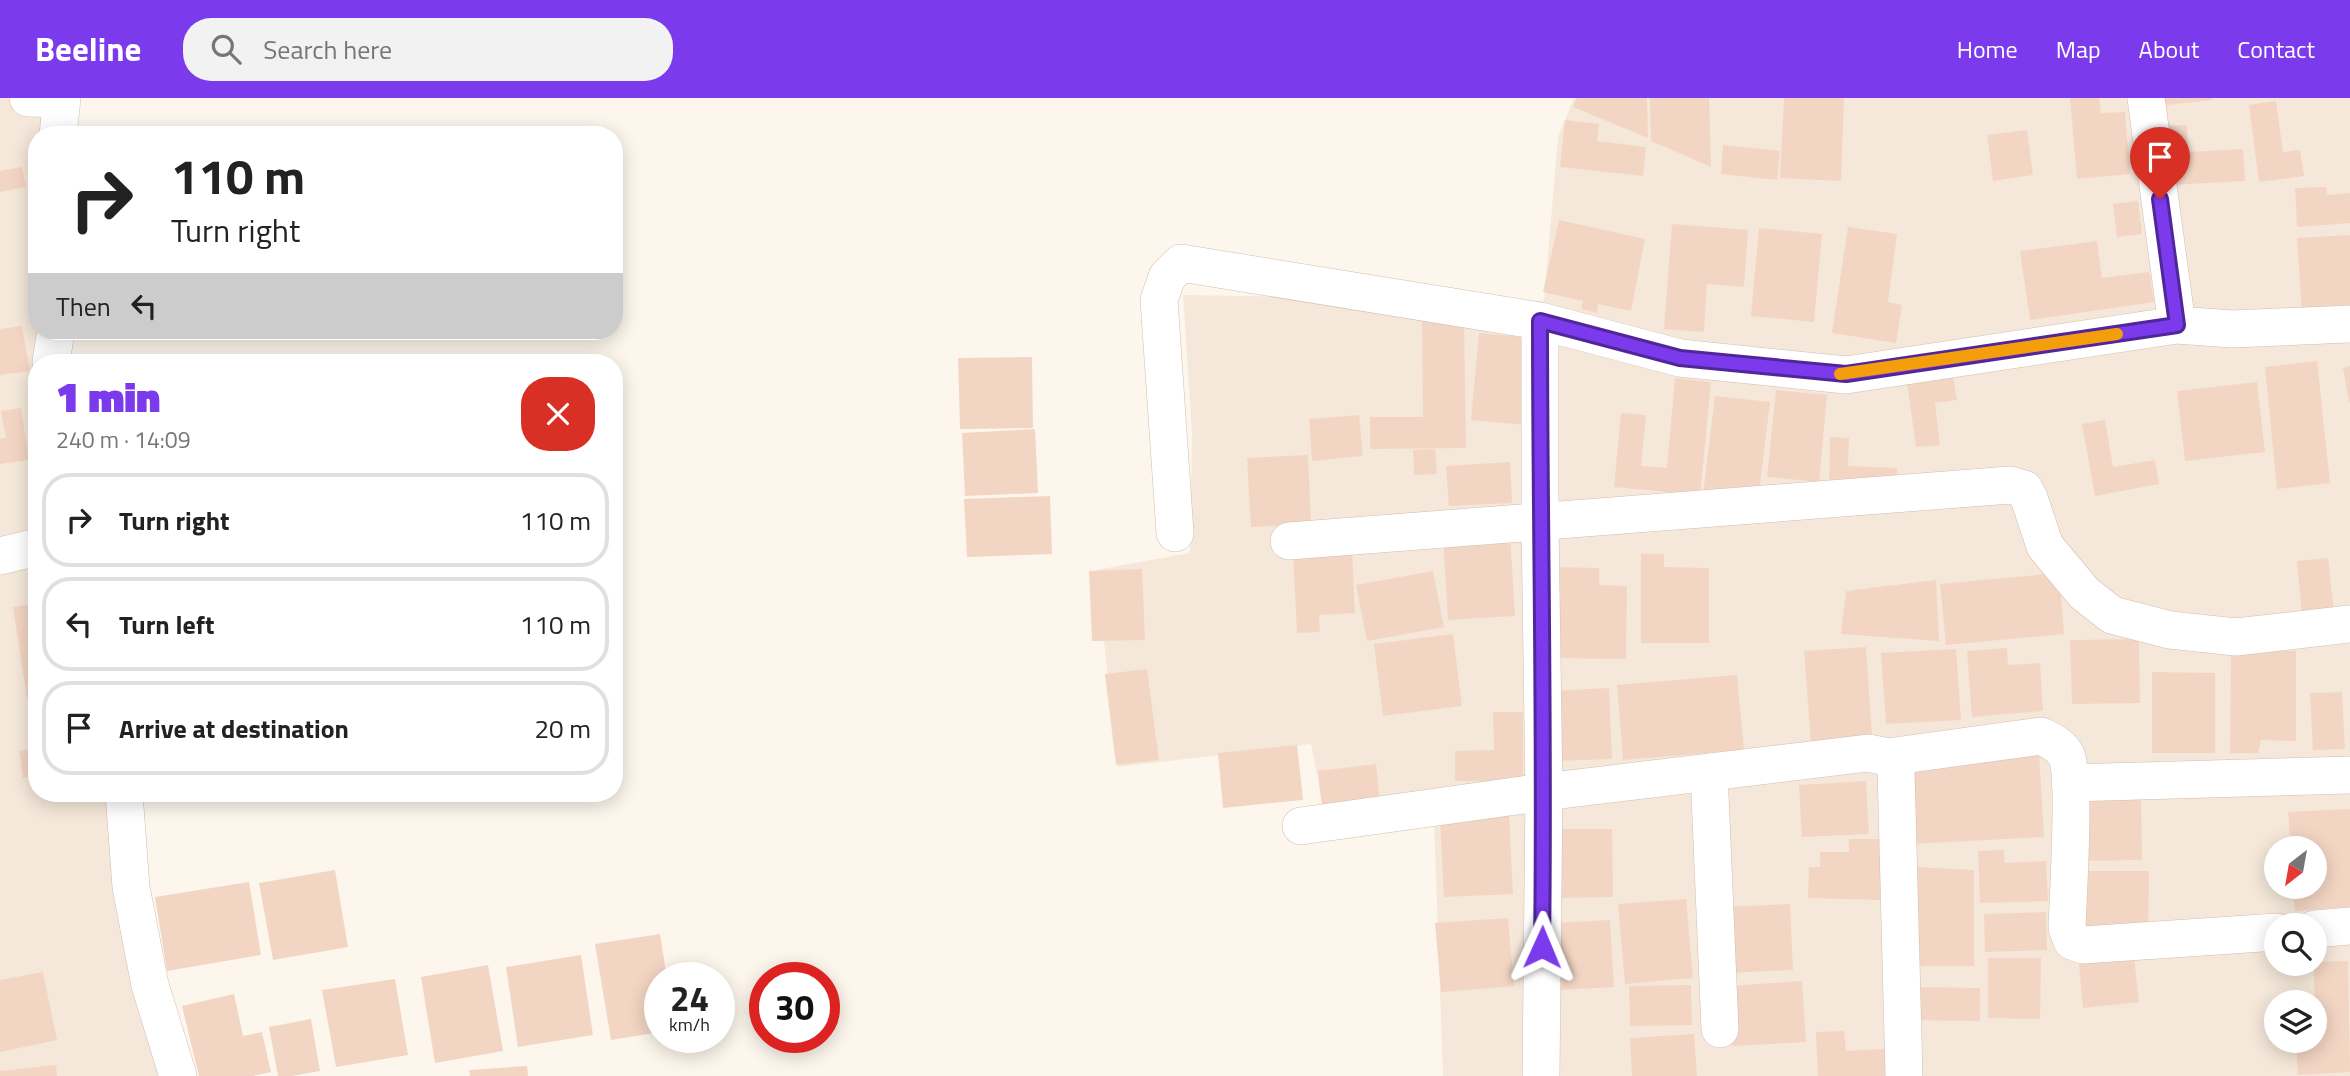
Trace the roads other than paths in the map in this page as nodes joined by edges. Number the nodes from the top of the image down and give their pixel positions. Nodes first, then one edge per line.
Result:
1 (50, 98) edge
2 (2146, 98) edge
3 (56, 126) edge
4 (1540, 321) junction
5 (2350, 324) edge
6 (2177, 325) junction
7 (1540, 522) junction
8 (1175, 533) dead end
9 (1289, 541) dead end
10 (28, 549) edge
11 (0, 556) edge
12 (2350, 624) edge
13 (1888, 757) junction
14 (1709, 772) junction
15 (2350, 775) edge
16 (2070, 783) junction
17 (1544, 792) junction
18 (125, 802) edge
19 (1301, 826) dead end
20 (2350, 926) edge
21 (2327, 928) edge
22 (2264, 933) edge
23 (1720, 1029) dead end
24 (178, 1076) edge
25 (1541, 1076) edge
26 (1904, 1076) edge

1 - 3 street
2 - 6 street
4 - 6 street
4 - 7 street
4 - 8 street
5 - 6 street
7 - 9 street
7 - 12 street
7 - 17 street
10 - 11 street
13 - 14 street
13 - 16 street
13 - 26 street
14 - 17 street
14 - 23 street
15 - 16 street
16 - 22 street
17 - 19 street
17 - 25 street
18 - 24 street
20 - 21 street

